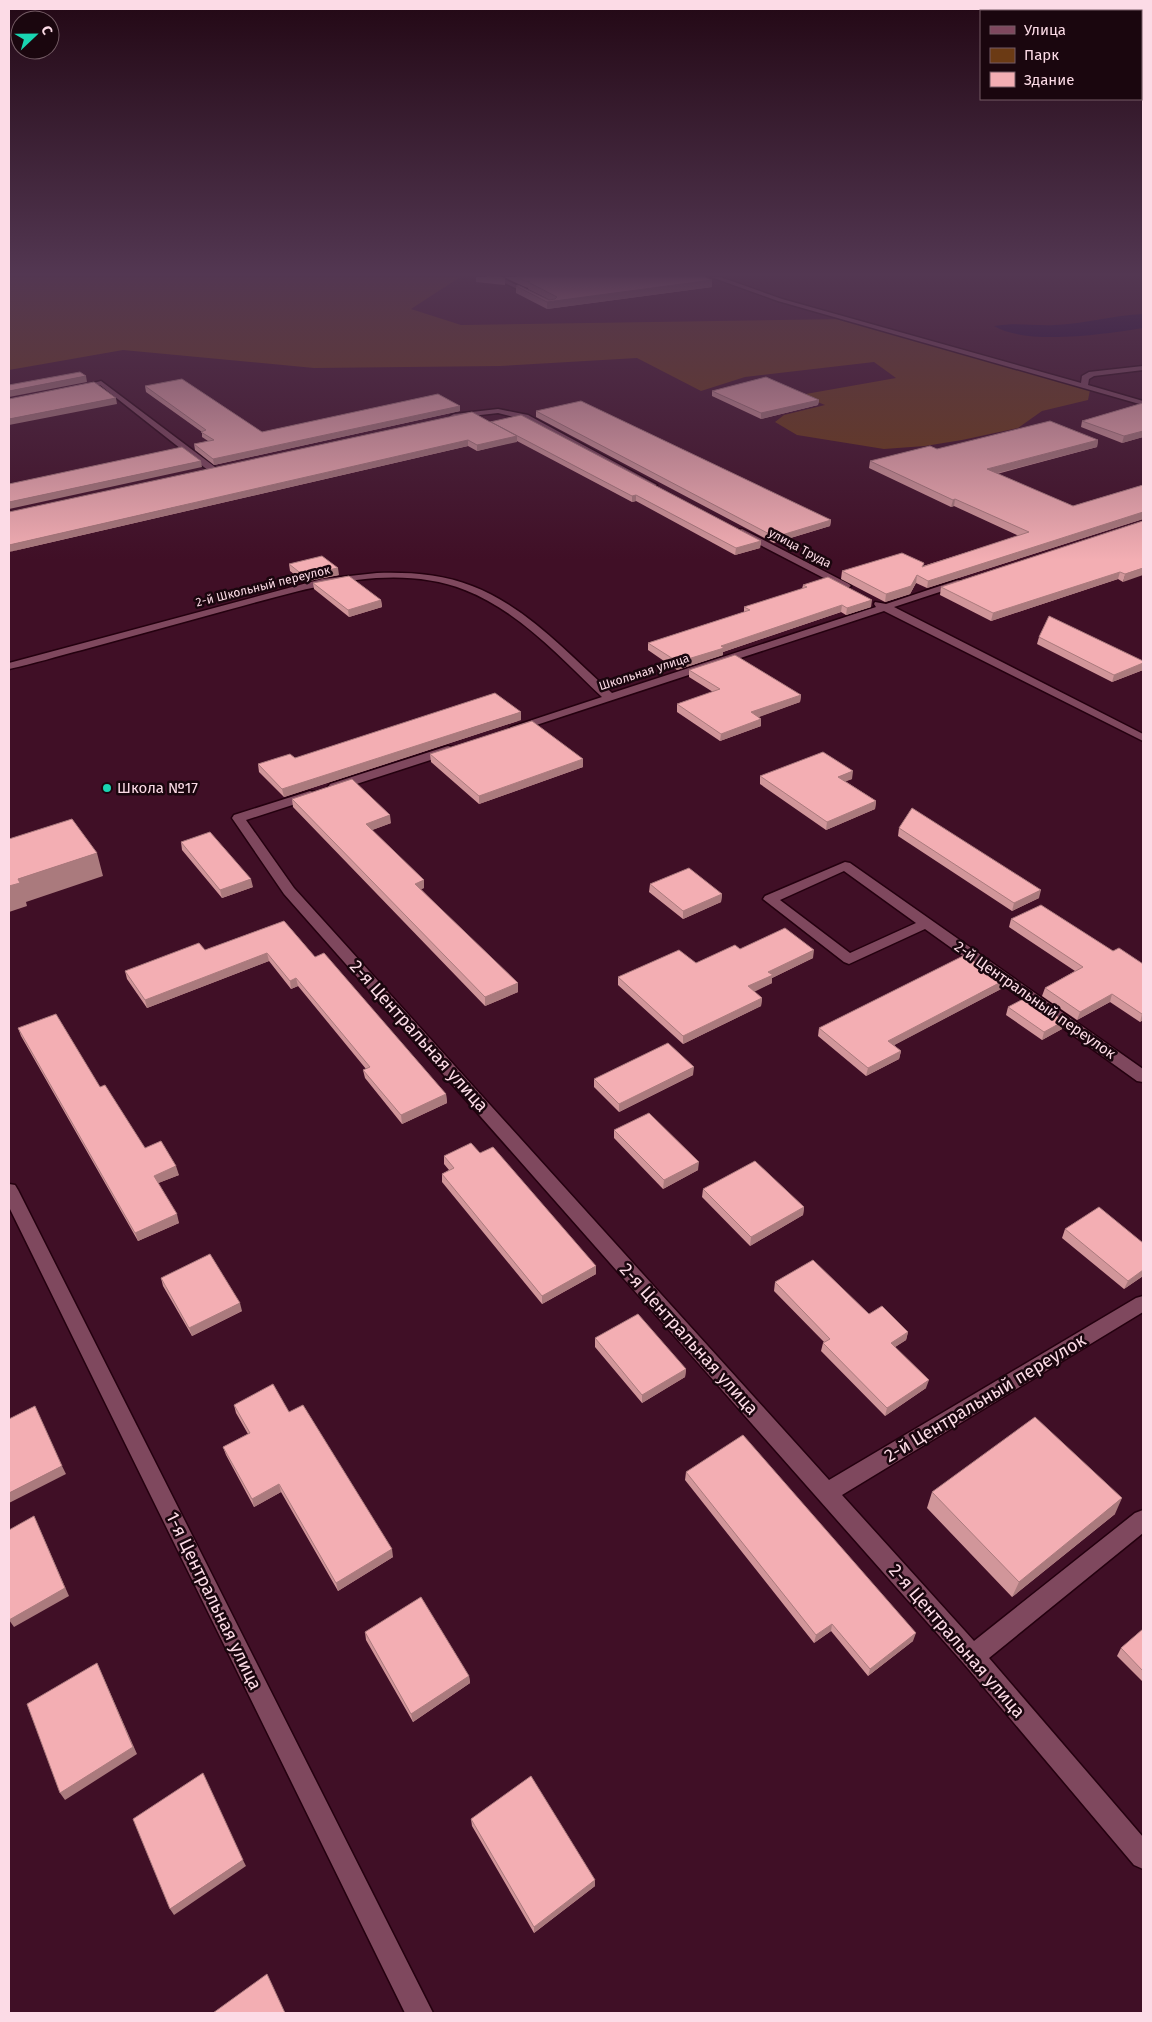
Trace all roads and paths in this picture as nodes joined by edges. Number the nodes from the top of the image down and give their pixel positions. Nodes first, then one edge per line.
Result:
1 (1029, 371) edge
2 (1114, 371) edge
3 (1084, 387) junction
4 (73, 388) edge
5 (1143, 403) edge
6 (443, 419) edge
7 (222, 467) edge
8 (212, 469) junction
9 (202, 471) edge
10 (665, 491) edge
11 (735, 528) edge
12 (967, 580) edge
13 (884, 607) junction
14 (9, 666) edge
15 (610, 698) junction
16 (507, 731) edge
17 (1143, 738) edge
18 (461, 746) edge
19 (926, 923) junction
20 (1143, 1077) edge
21 (12, 1202) edge
22 (1143, 1302) edge
23 (826, 1492) junction
24 (1143, 1520) edge
25 (973, 1658) junction
26 (1143, 1856) edge
27 (419, 2013) edge

1 - 3 street
2 - 3 street
3 - 5 street
4 - 8 street
6 - 10 street
7 - 8 street
8 - 9 street
11 - 13 street, улица Труда
12 - 13 street, Школьная улица
13 - 15 street, Школьная улица
13 - 17 street, улица Труда
14 - 15 street, 2-й Школьный переулок
15 - 16 street, Школьная улица
18 - 23 street, 2-я Центральная улица
19 - 19 street, 2-й Центральный переулок
19 - 20 street, 2-й Центральный переулок
21 - 27 street, 1-я Центральная улица
22 - 23 street, 2-й Центральный переулок
23 - 25 street, 2-я Центральная улица
24 - 25 street
25 - 26 street, 2-я Центральная улица

